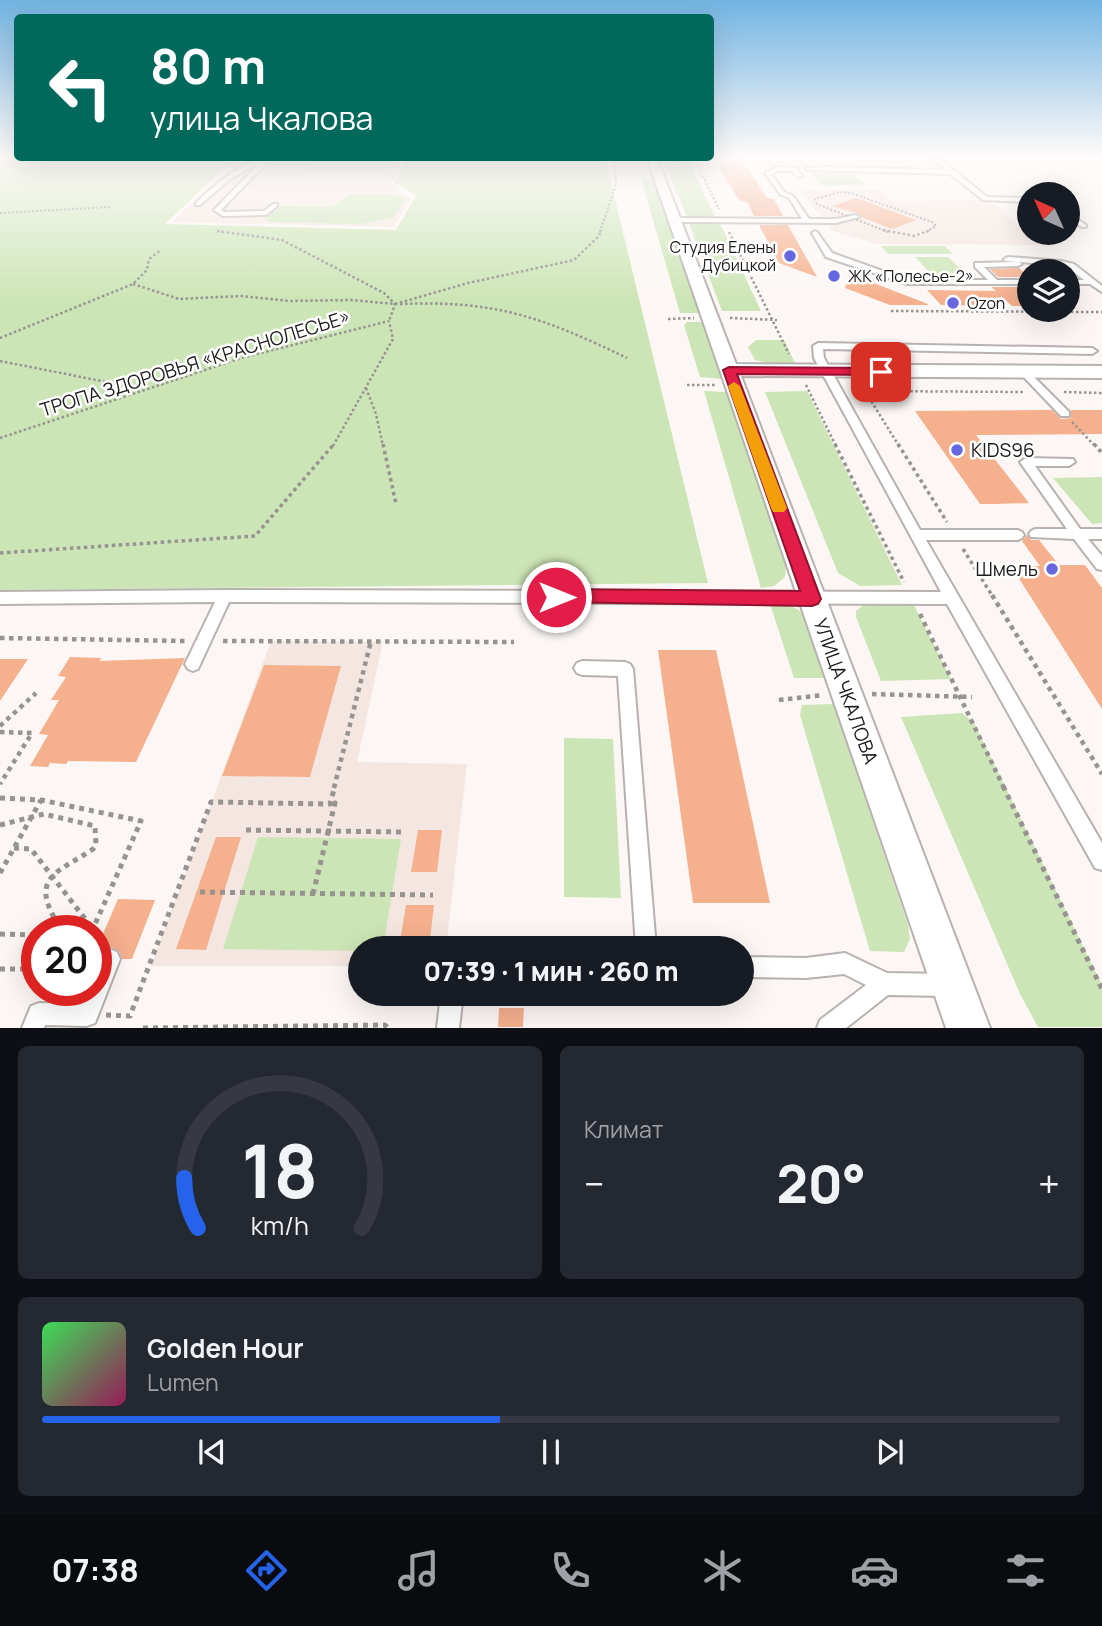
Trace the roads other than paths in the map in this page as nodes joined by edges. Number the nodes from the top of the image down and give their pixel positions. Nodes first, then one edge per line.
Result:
1 (224, 204) edge
2 (671, 204) edge
3 (796, 204) edge
4 (275, 205) dead end
5 (855, 218) road end
6 (677, 220) junction
7 (807, 221) junction
8 (1080, 223) edge
9 (1084, 226) dead end
10 (815, 233) dead end
11 (1008, 259) dead end
12 (1017, 261) edge
13 (1017, 264) edge
14 (1080, 273) edge
15 (995, 282) junction
16 (1017, 282) edge
17 (1080, 282) edge
18 (1092, 282) junction
19 (1102, 290) edge
20 (1092, 351) dead end
21 (729, 370) junction
22 (827, 372) junction
23 (1024, 372) junction
24 (1102, 372) edge
25 (1065, 414) road end
26 (1069, 462) dead end
27 (1035, 534) dead end
28 (1077, 534) junction
29 (1102, 534) edge
30 (917, 535) junction
31 (1018, 535) dead end
32 (1102, 565) edge
33 (225, 596) junction
34 (0, 598) edge
35 (951, 598) junction
36 (812, 599) junction
37 (193, 664) dead end
38 (582, 668) dead end
39 (1102, 861) edge
40 (645, 936) edge
41 (754, 967) edge
42 (885, 984) junction
43 (953, 985) junction
44 (91, 1006) edge
45 (451, 1006) edge
46 (33, 1027) edge
47 (448, 1027) edge
48 (828, 1027) edge
49 (968, 1027) edge

1 - 4 lane
2 - 6 street, УЛИЦА ЧКАЛОВА
3 - 7 lane
5 - 7 lane
6 - 7 lane
6 - 21 street, УЛИЦА ЧКАЛОВА
8 - 9 lane
10 - 15 lane
11 - 12 lane
13 - 15 lane
14 - 18 lane
15 - 16 lane
17 - 18 lane
18 - 19 lane
20 - 22 lane
21 - 22 street
21 - 36 street, УЛИЦА ЧКАЛОВА
22 - 23 street
22 - 30 lane
23 - 24 street
23 - 25 lane
26 - 28 lane
27 - 28 lane
28 - 29 lane
28 - 32 lane
30 - 31 lane
30 - 35 lane
33 - 34 lane
33 - 36 lane
33 - 37 lane
35 - 36 lane
35 - 39 lane
36 - 43 street, УЛИЦА ЧКАЛОВА
38 - 40 lane
41 - 42 lane
42 - 43 lane
42 - 48 lane
43 - 49 street, УЛИЦА ЧКАЛОВА
44 - 46 lane
45 - 47 lane

